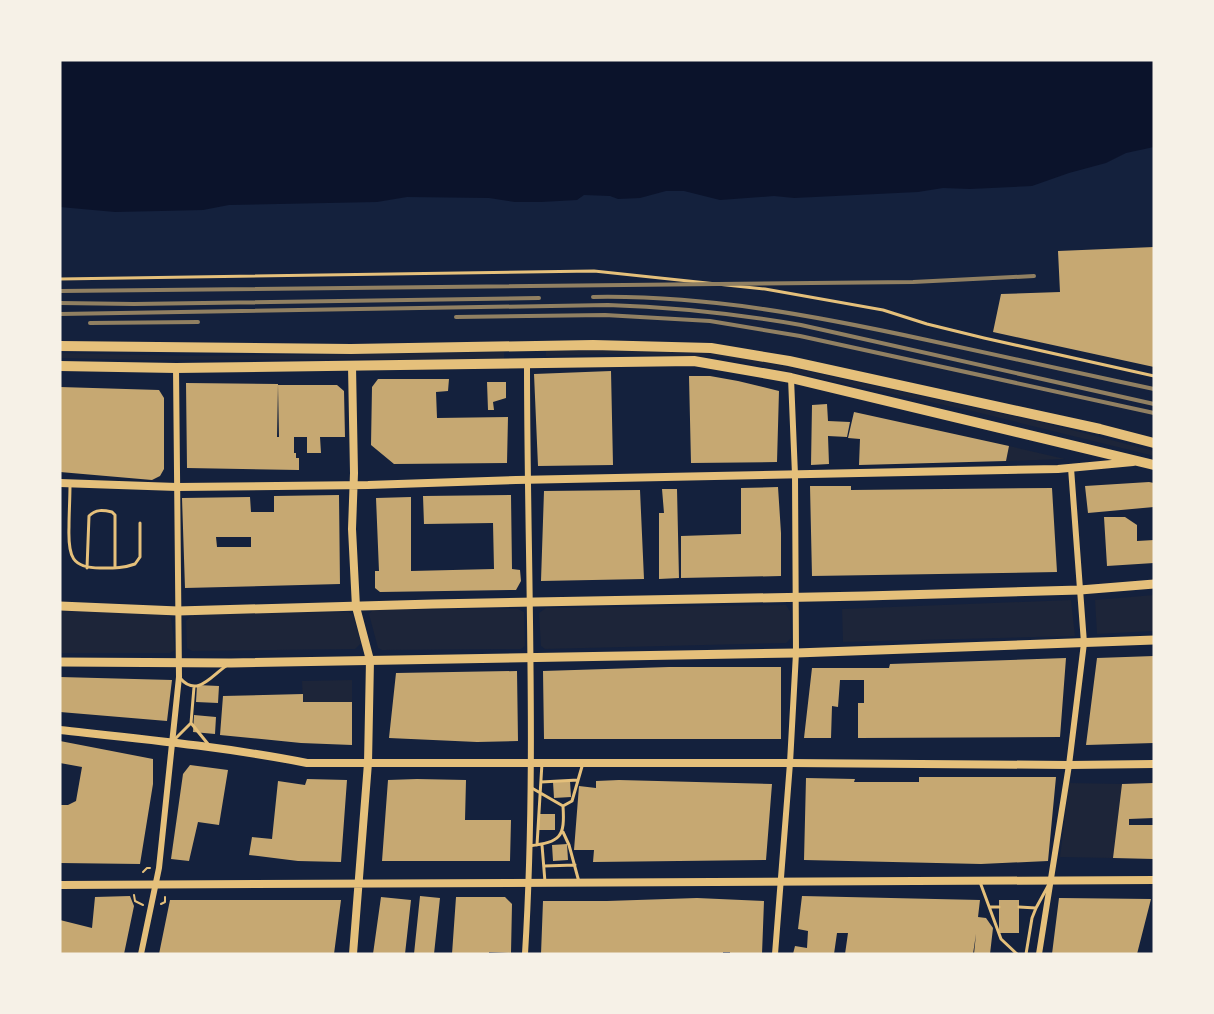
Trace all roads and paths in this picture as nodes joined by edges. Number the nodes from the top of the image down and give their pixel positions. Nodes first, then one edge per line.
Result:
1 (60, 279) edge
2 (60, 346) edge
3 (527, 364) junction
4 (60, 366) edge
5 (352, 366) junction
6 (176, 368) junction
7 (1154, 376) edge
8 (791, 378) junction
9 (1154, 443) edge
10 (1138, 461) junction
11 (1154, 465) edge
12 (1071, 468) junction
13 (795, 475) junction
14 (527, 480) junction
15 (60, 483) edge
16 (70, 483) junction
17 (354, 485) junction
18 (177, 487) junction
19 (140, 523) dead end
20 (87, 568) junction
21 (116, 568) junction
22 (1154, 584) edge
23 (1080, 590) junction
24 (796, 598) junction
25 (531, 603) junction
26 (60, 606) edge
27 (356, 607) junction
28 (178, 611) junction
29 (1154, 639) edge
30 (1084, 643) junction
31 (796, 653) junction
32 (532, 657) junction
33 (370, 660) junction
34 (60, 662) edge
35 (180, 663) junction
36 (231, 663) junction
37 (179, 677) junction
38 (194, 687) junction
39 (190, 723) junction
40 (60, 730) edge
41 (172, 742) junction
42 (211, 748) junction
43 (530, 762) junction
44 (542, 762) junction
45 (583, 762) junction
46 (368, 763) junction
47 (790, 763) junction
48 (1154, 764) edge
49 (1069, 765) junction
50 (578, 780) junction
51 (540, 782) junction
52 (530, 787) junction
53 (539, 791) junction
54 (563, 806) junction
55 (563, 832) junction
56 (542, 845) junction
57 (533, 846) junction
58 (575, 865) junction
59 (544, 866) junction
60 (781, 880) junction
61 (1154, 880) edge
62 (979, 881) junction
63 (1051, 881) junction
64 (157, 884) junction
65 (360, 884) junction
66 (529, 884) junction
67 (546, 884) junction
68 (579, 884) junction
69 (60, 885) edge
70 (134, 895) dead end
71 (165, 897) dead end
72 (160, 904) dead end
73 (142, 905) dead end
74 (990, 907) junction
75 (999, 907) dead end
76 (1019, 907) dead end
77 (1036, 908) junction
78 (141, 954) edge
79 (354, 954) edge
80 (525, 954) edge
81 (775, 954) edge
82 (1017, 954) edge
83 (1026, 954) edge
84 (1039, 954) edge

1 - 7 lane
2 - 9 main road
3 - 5 main road
3 - 8 main road
3 - 14 street
4 - 6 main road
5 - 6 main road
5 - 17 street
6 - 18 street
8 - 10 main road
8 - 13 street
10 - 11 main road
10 - 12 street
12 - 13 street
12 - 23 street
13 - 14 street
13 - 24 street
14 - 17 street
14 - 25 street
15 - 16 street
16 - 18 street
16 - 20 lane
17 - 18 street
17 - 27 street
18 - 28 street
19 - 21 lane
20 - 21 lane
20 - 21 lane
22 - 23 main road
23 - 24 main road
23 - 30 street
24 - 25 main road
24 - 31 street
25 - 27 main road
25 - 32 street
26 - 28 main road
27 - 28 main road
27 - 33 street
28 - 35 street
29 - 30 main road
30 - 31 main road
30 - 49 street
31 - 32 main road
31 - 47 street
32 - 33 main road
32 - 43 street
33 - 36 main road
33 - 46 street
34 - 35 main road
35 - 36 main road
35 - 37 street
36 - 38 lane
37 - 38 lane
37 - 41 street
38 - 39 lane
39 - 41 lane
39 - 42 lane
40 - 41 street
41 - 42 street
41 - 64 street
42 - 46 street
43 - 44 street
43 - 46 street
43 - 52 street
44 - 45 street
44 - 51 lane
45 - 47 street
45 - 50 lane
46 - 65 street
47 - 49 street
47 - 60 street
48 - 49 street
49 - 63 street
50 - 51 lane
50 - 54 lane
51 - 53 lane
52 - 53 lane
52 - 57 street
53 - 54 lane
53 - 57 lane
54 - 55 lane
55 - 56 lane
55 - 58 lane
56 - 57 lane
56 - 59 lane
57 - 66 street
58 - 59 lane
58 - 68 lane
59 - 67 lane
60 - 62 street
60 - 68 street
60 - 81 street
61 - 63 street
62 - 63 street
62 - 74 lane
63 - 77 lane
63 - 84 street
64 - 65 street
64 - 69 street
64 - 78 street
65 - 66 street
65 - 79 street
66 - 67 street
66 - 80 street
67 - 68 street
70 - 73 path
71 - 72 path
74 - 75 lane
74 - 82 lane
76 - 77 lane
77 - 83 lane

